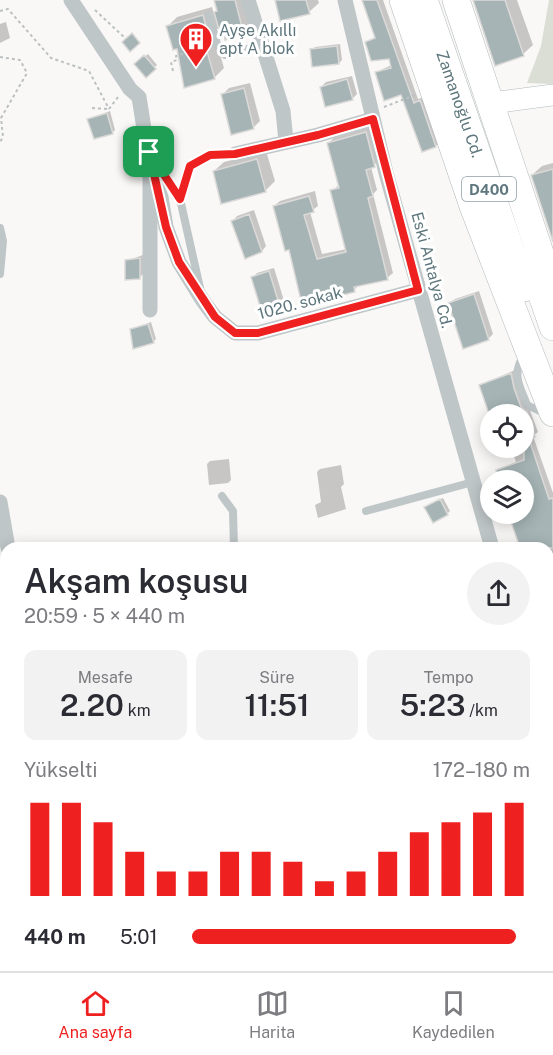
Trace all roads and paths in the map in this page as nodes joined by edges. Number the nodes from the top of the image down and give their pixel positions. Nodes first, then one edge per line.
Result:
1 (71, 0) edge
2 (248, 0) edge
3 (345, 0) edge
4 (403, 0) edge
5 (424, 0) edge
6 (440, 0) edge
7 (456, 0) edge
8 (91, 6) dead end
9 (0, 11) edge
10 (209, 15) dead end
11 (126, 39) dead end
12 (217, 44) junction
13 (262, 45) junction
14 (0, 57) edge
15 (173, 70) dead end
16 (434, 88) junction
17 (553, 96) edge
18 (491, 103) junction
19 (392, 104) dead end
20 (92, 108) dead end
21 (373, 119) junction
22 (286, 141) junction
23 (0, 142) edge
24 (235, 154) joint
25 (150, 159) junction
26 (180, 199) junction
27 (0, 228) edge
28 (0, 274) edge
29 (418, 290) junction
30 (553, 292) edge
31 (203, 301) junction
32 (150, 310) dead end
33 (553, 327) edge
34 (553, 378) edge
35 (553, 415) edge
36 (473, 482) junction
37 (222, 496) dead end
38 (0, 502) edge
39 (366, 511) dead end
40 (7, 542) edge
41 (234, 542) edge
42 (490, 542) edge

1 - 25 street
2 - 13 street
3 - 21 street, Eski Antalya Cd.
4 - 16 highway
5 - 34 highway, Zamanoğlu Cd. / D400
6 - 33 highway, Zamanoğlu Cd. / D400
7 - 18 highway
8 - 11 path
9 - 20 path
10 - 12 lane
12 - 13 lane
12 - 15 path
13 - 22 street
14 - 23 path
16 - 19 path
16 - 35 highway
17 - 18 street
18 - 30 highway
21 - 22 street
21 - 29 street, Eski Antalya Cd.
22 - 24 street
24 - 26 path
25 - 26 lane
25 - 31 street, 1020. sokak
25 - 32 street
26 - 31 lane
27 - 28 lane
29 - 31 street, 1020. sokak
29 - 36 street, Eski Antalya Cd.
36 - 39 lane
36 - 42 street, Eski Antalya Cd.
37 - 41 lane
38 - 40 street

